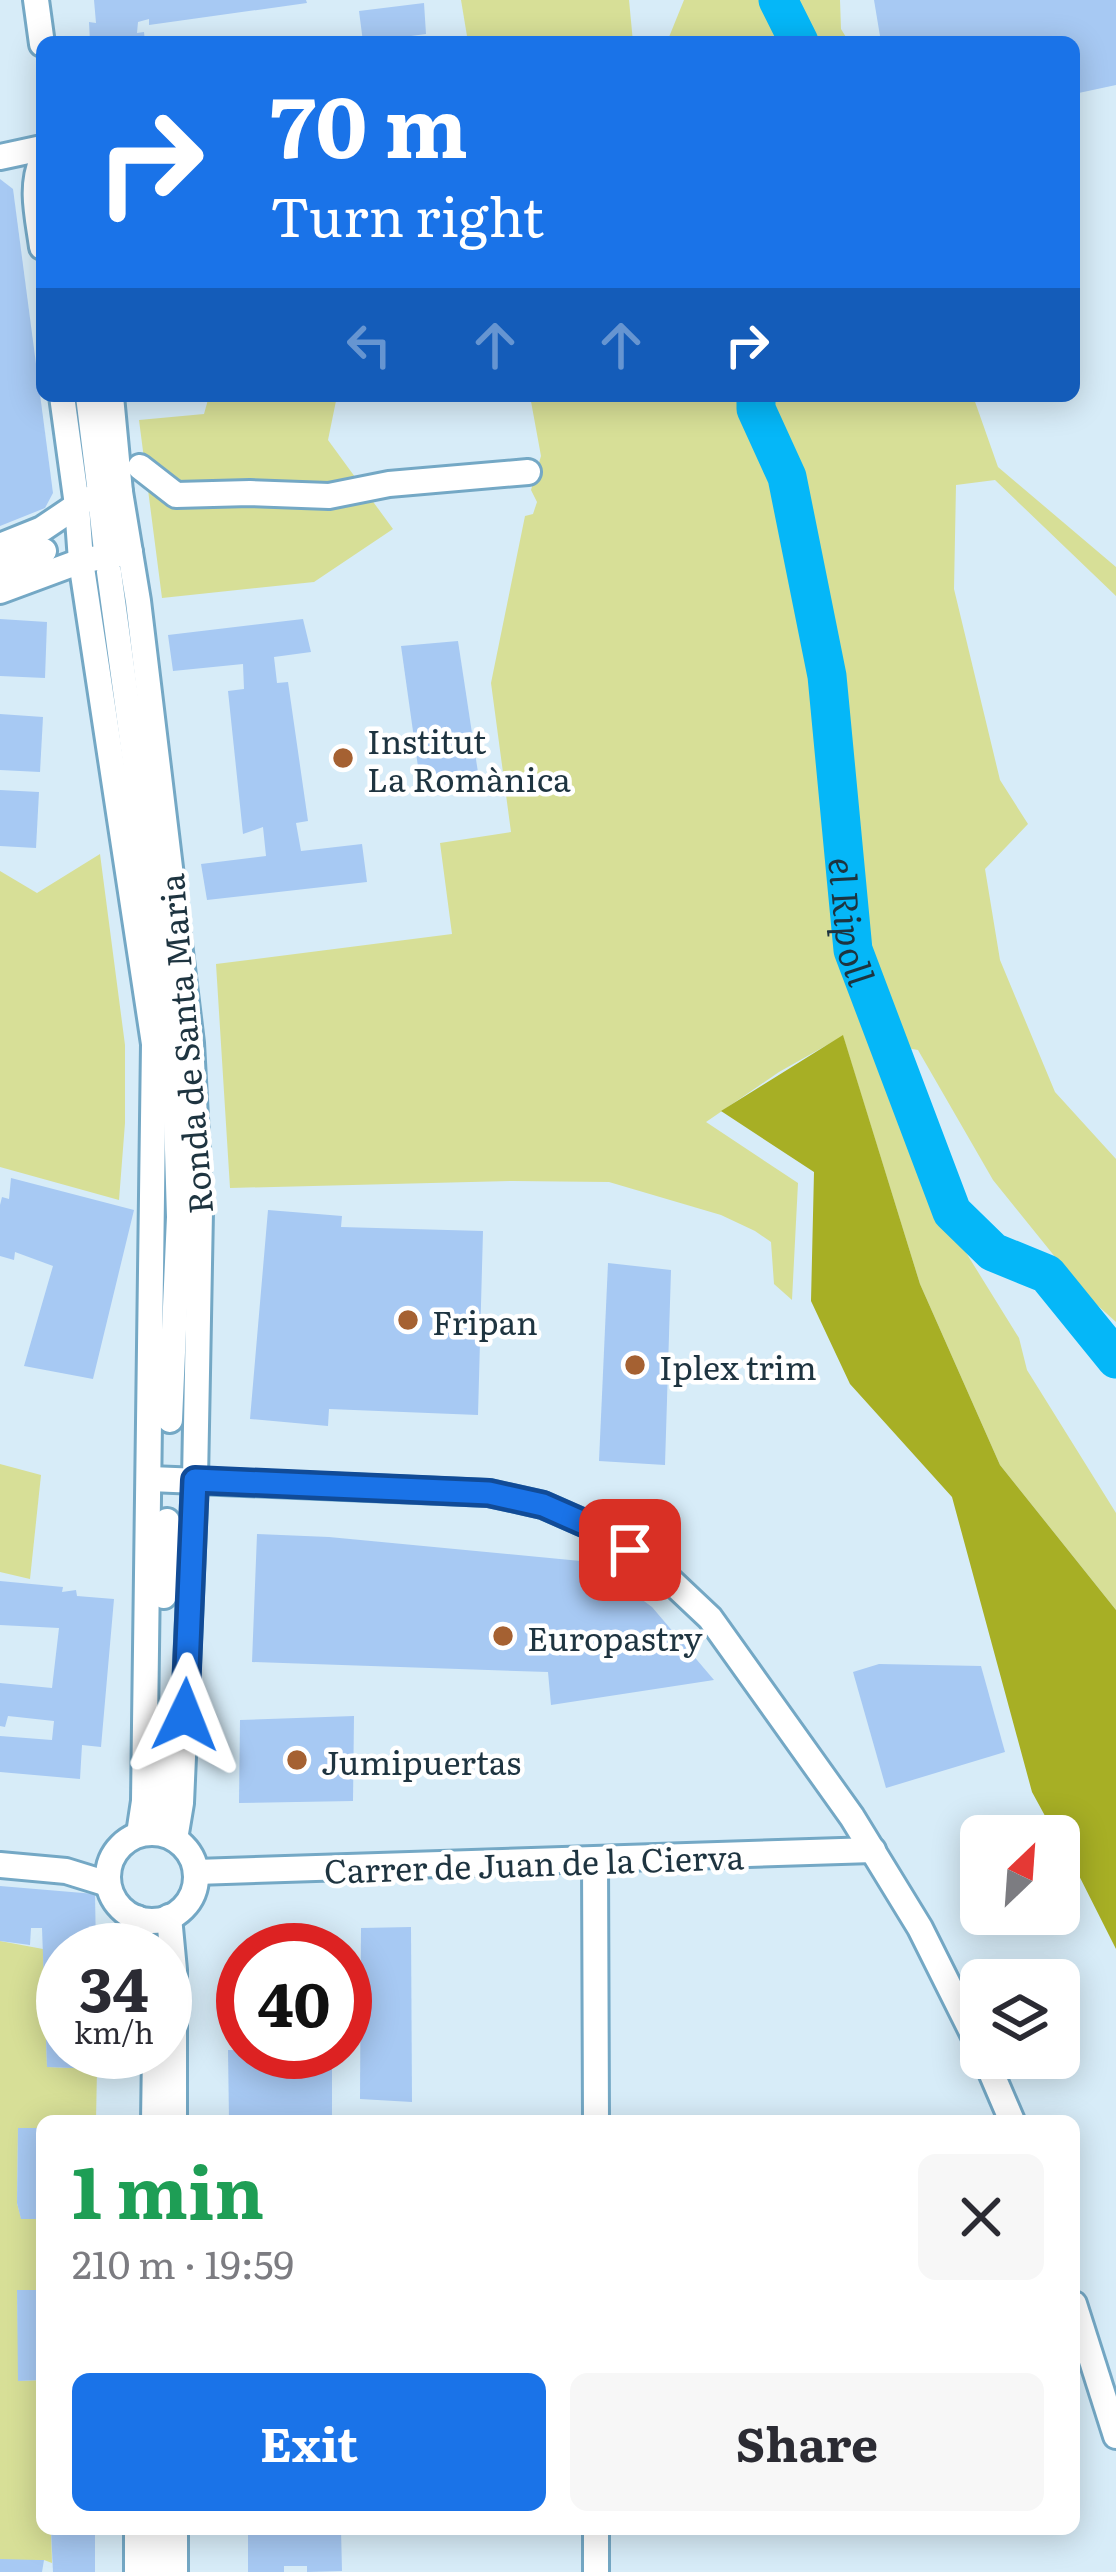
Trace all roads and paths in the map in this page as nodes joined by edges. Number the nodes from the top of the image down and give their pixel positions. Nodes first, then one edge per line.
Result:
1 (36, 0) edge
2 (41, 36) edge
3 (36, 149) edge
4 (0, 157) edge
5 (64, 402) edge
6 (89, 402) edge
7 (110, 402) edge
8 (140, 466) dead end
9 (527, 472) dead end
10 (99, 497) junction
11 (0, 547) edge
12 (44, 551) dead end
13 (115, 559) junction
14 (81, 562) junction
15 (0, 568) edge
16 (0, 591) edge
17 (170, 1420) dead end
18 (150, 1479) junction
19 (195, 1480) junction
20 (167, 1521) dead end
21 (157, 1835) junction
22 (117, 1849) junction
23 (873, 1850) junction
24 (596, 1860) junction
25 (0, 1865) edge
26 (66, 1871) junction
27 (196, 1872) junction
28 (108, 1884) junction
29 (153, 1919) junction
30 (151, 1923) edge
31 (153, 1923) edge
32 (960, 2008) edge
33 (140, 2079) edge
34 (155, 2079) edge
35 (994, 2079) edge
36 (140, 2115) edge
37 (154, 2115) edge
38 (174, 2115) edge
39 (596, 2115) edge
40 (1009, 2115) edge
41 (1080, 2323) edge
42 (1116, 2436) edge
43 (137, 2535) edge
44 (154, 2535) edge
45 (175, 2535) edge
46 (596, 2535) edge
47 (137, 2572) edge
48 (154, 2572) edge
49 (175, 2572) edge
50 (596, 2572) edge

1 - 2 street
3 - 4 street
5 - 10 street, Ronda de Santa Maria
6 - 10 street
7 - 10 street, Ronda de Santa Maria
8 - 9 street
10 - 11 street
10 - 13 street, Ronda de Santa Maria
10 - 14 street, Ronda de Santa Maria
12 - 15 street
13 - 14 street
13 - 17 street, Ronda de Santa Maria
13 - 19 street, Ronda de Santa Maria
14 - 16 street
14 - 18 street, Ronda de Santa Maria
18 - 19 street
18 - 21 street, Ronda de Santa Maria
19 - 21 street, Ronda de Santa Maria
19 - 23 street
20 - 21 street
21 - 22 street
21 - 27 street
22 - 26 street
22 - 28 street
23 - 24 street, Carrer de Juan de la Cierva
23 - 32 street
24 - 27 street, Carrer de Juan de la Cierva
24 - 39 street
25 - 26 street
26 - 28 street
27 - 29 street
28 - 29 street
29 - 30 street
29 - 31 street
29 - 38 street
33 - 36 street
34 - 37 street
35 - 40 street
41 - 42 street
43 - 47 street
44 - 48 street
45 - 49 street
46 - 50 street

